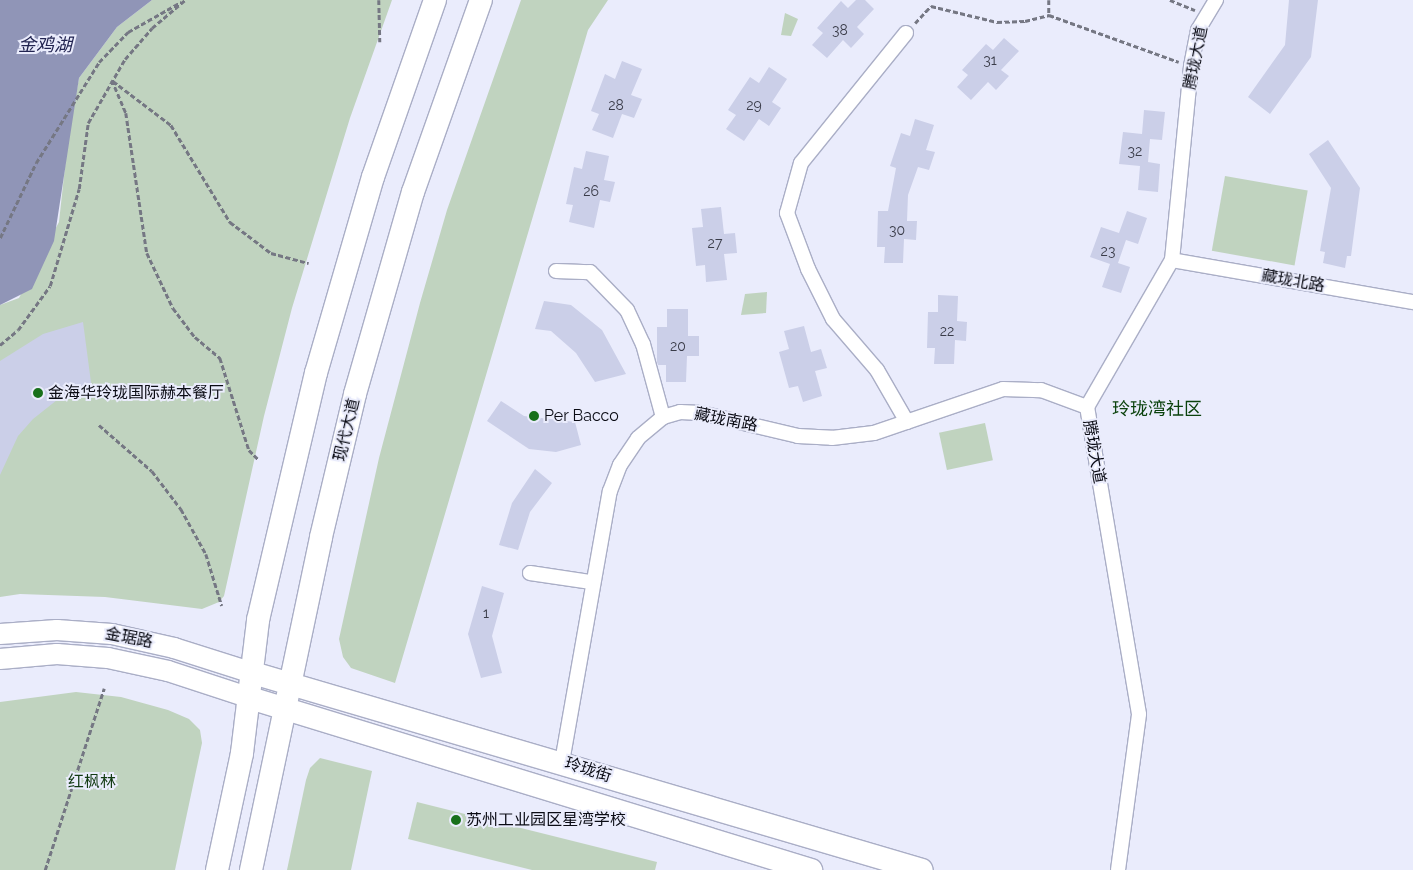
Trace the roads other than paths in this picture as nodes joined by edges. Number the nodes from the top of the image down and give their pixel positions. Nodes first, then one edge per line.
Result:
1 (435, 0) edge
2 (481, 0) edge
3 (1216, 0) edge
4 (906, 33) road end
5 (1172, 260) junction
6 (556, 271) dead end
7 (1413, 302) edge
8 (1087, 407) junction
9 (663, 417) junction
10 (907, 422) junction
11 (530, 572) dead end
12 (592, 582) junction
13 (0, 634) edge
14 (0, 659) edge
15 (253, 673) junction
16 (290, 685) junction
17 (250, 698) junction
18 (286, 710) junction
19 (562, 762) junction
20 (217, 870) edge
21 (251, 870) edge
22 (811, 870) edge
23 (922, 870) edge
24 (1118, 870) edge

1 - 15 main road
2 - 16 main road, 现代大道
3 - 5 street, 腾珑大道
4 - 10 street
5 - 7 street, 藏珑北路
5 - 8 street, 腾珑大道
6 - 9 street
8 - 10 street, 藏珑南路
8 - 24 street, 腾珑大道
9 - 10 street, 藏珑南路
9 - 12 street, 藏珑南路
11 - 12 street
12 - 19 street, 藏珑南路
13 - 15 main road, 金琚路
14 - 17 main road, 金琚路
15 - 16 main road, 玲珑街
15 - 17 main road
16 - 18 main road, 现代大道
16 - 19 main road, 玲珑街
17 - 18 main road, 玲珑街
17 - 20 main road
18 - 21 main road, 现代大道
18 - 22 main road, 玲珑街
19 - 23 main road, 玲珑街

